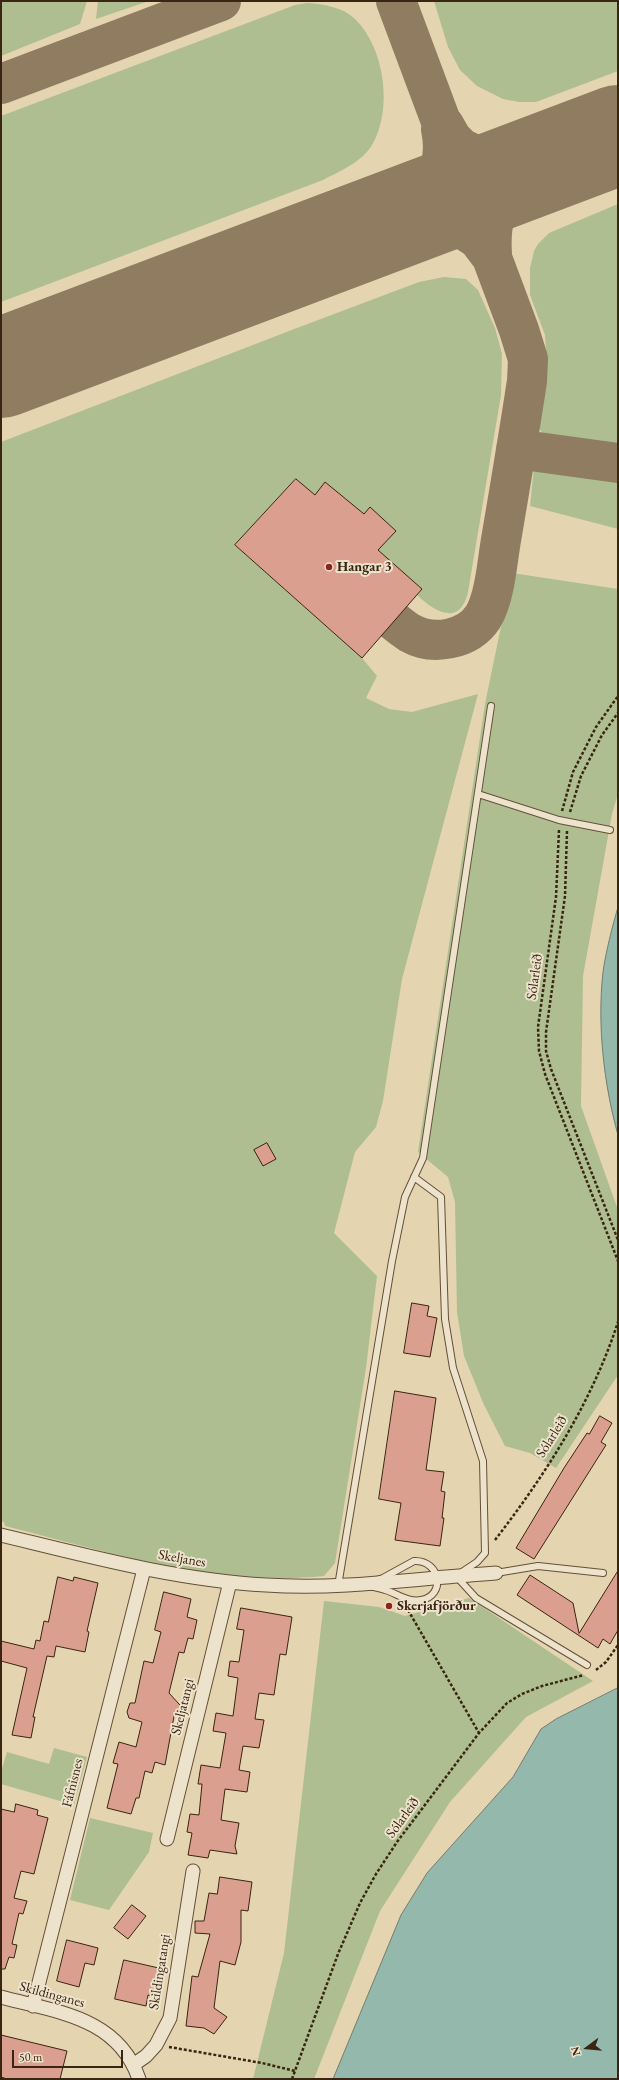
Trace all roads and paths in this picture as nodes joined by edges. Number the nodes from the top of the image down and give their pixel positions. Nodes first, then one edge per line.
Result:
1 (618, 696) edge
2 (491, 706) dead end
3 (618, 713) edge
4 (478, 794) junction
5 (559, 820) junction
6 (567, 822) junction
7 (610, 830) dead end
8 (414, 1176) junction
9 (618, 1240) edge
10 (618, 1261) edge
11 (618, 1322) edge
12 (1, 1535) edge
13 (485, 1553) junction
14 (144, 1569) junction
15 (603, 1573) dead end
16 (496, 1574) joint
17 (456, 1576) junction
18 (437, 1578) junction
19 (230, 1582) junction
20 (360, 1585) junction
21 (338, 1586) junction
22 (404, 1597) junction
23 (618, 1645) edge
24 (587, 1665) dead end
25 (593, 1671) dead end
26 (590, 1673) dead end
27 (479, 1733) junction
28 (167, 1839) dead end
29 (193, 1871) dead end
30 (1, 1997) edge
31 (33, 2006) junction
32 (156, 2045) junction
33 (133, 2065) junction
34 (295, 2071) junction
35 (139, 2079) edge
36 (292, 2079) edge

1 - 5 path, Sólarleið
2 - 4 lane
3 - 6 path, Sólarleið
4 - 5 lane
4 - 8 lane
5 - 6 lane
5 - 10 path, Sólarleið
6 - 7 lane
6 - 9 path, Sólarleið
8 - 13 lane
8 - 21 lane
11 - 13 path, Sólarleið
12 - 14 street, Skeljanes
13 - 17 lane
14 - 19 street, Skeljanes
14 - 31 street, Fáfnisnes
15 - 16 lane
16 - 17 street, Skeljanes
17 - 18 street, Skeljanes
17 - 24 lane
18 - 20 street, Skeljanes
18 - 20 lane, Skeljanes
18 - 22 lane, Skeljanes
19 - 21 street, Skeljanes
19 - 28 street, Skeljatangi
20 - 21 street, Skeljanes
20 - 22 lane, Skeljanes
22 - 27 path
23 - 25 path
26 - 27 path, Sólarleið
27 - 34 path, Sólarleið
29 - 32 street, Skildingatangi
30 - 31 street, Skildinganes
31 - 33 street, Skildinganes
32 - 33 street, Skildingatangi
32 - 34 path
33 - 35 street, Skildinganes
34 - 36 path, Sólarleið

